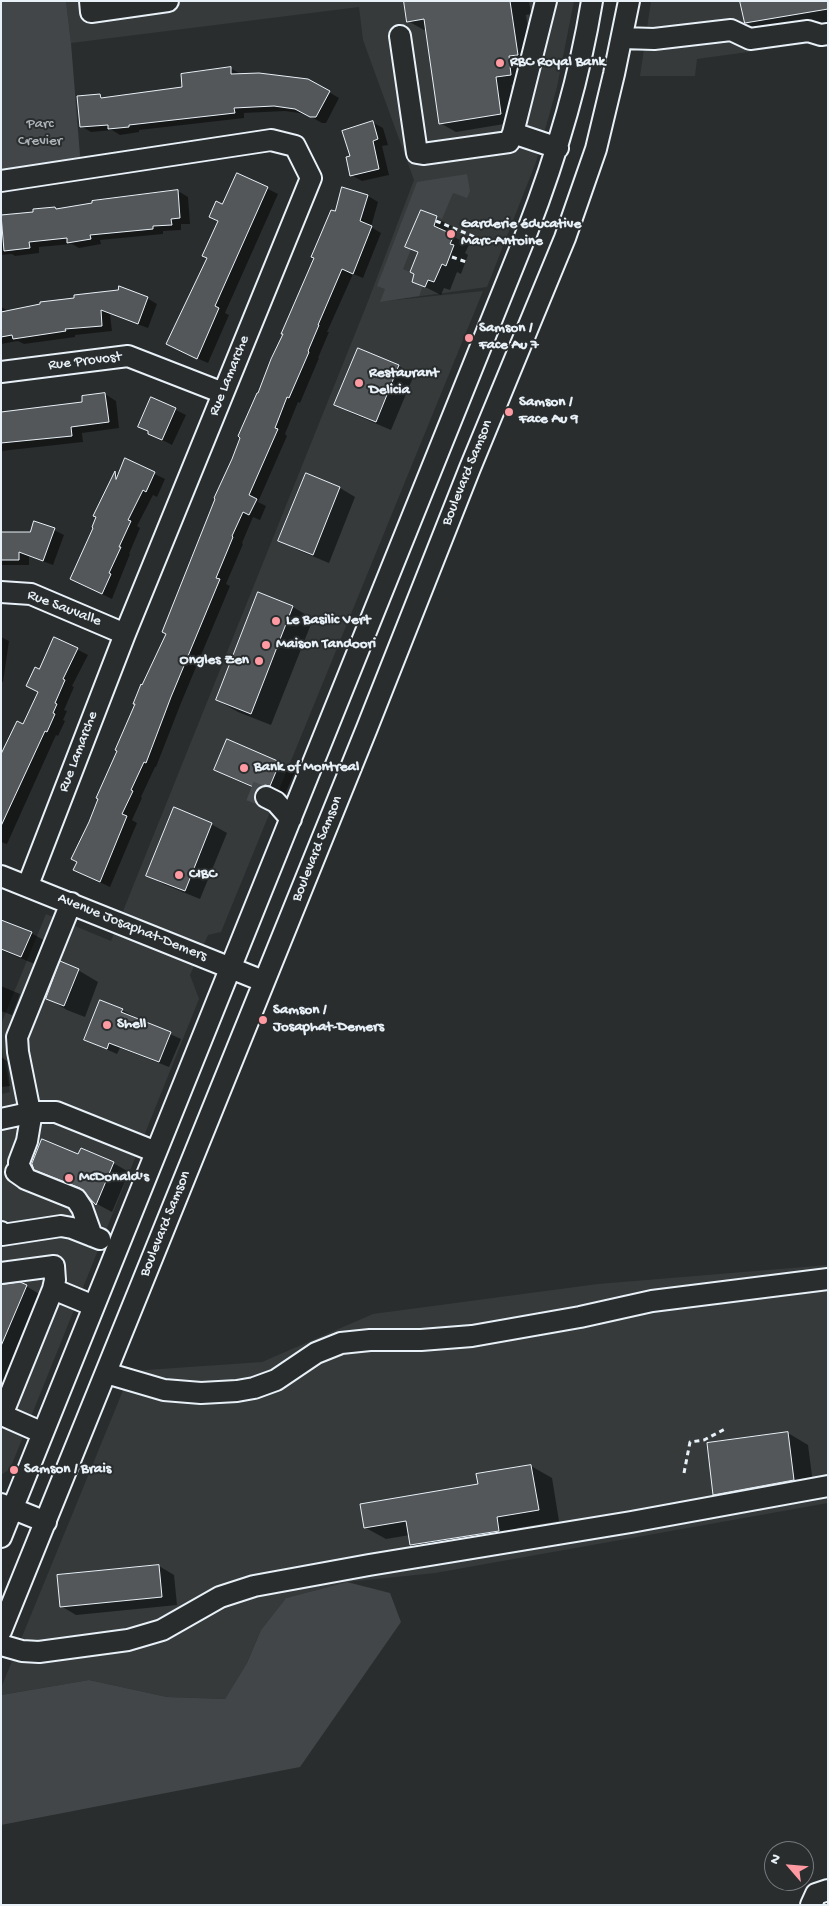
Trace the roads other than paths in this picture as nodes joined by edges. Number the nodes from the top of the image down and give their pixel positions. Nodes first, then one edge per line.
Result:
1 (90, 1) edge
2 (168, 1) edge
3 (546, 1) edge
4 (592, 1) edge
5 (629, 1) edge
6 (828, 34) edge
7 (400, 36) dead end
8 (622, 38) junction
9 (512, 133) junction
10 (558, 148) junction
11 (1, 181) edge
12 (1, 372) edge
13 (223, 393) junction
14 (1, 592) edge
15 (125, 634) junction
16 (266, 797) tunnel mouth
17 (291, 819) junction
18 (1, 876) edge
19 (28, 885) junction
20 (71, 903) junction
21 (230, 969) junction
22 (263, 982) junction
23 (30, 1118) junction
24 (1, 1119) edge
25 (156, 1152) junction
26 (1, 1232) edge
27 (92, 1236) junction
28 (118, 1246) junction
29 (1, 1273) edge
30 (828, 1279) edge
31 (53, 1289) junction
32 (94, 1306) junction
33 (106, 1373) junction
34 (2, 1416) edge
35 (43, 1433) junction
36 (828, 1486) edge
37 (7, 1506) edge
38 (46, 1522) junction
39 (1, 1537) edge
40 (1, 1632) edge
41 (1, 1645) edge
42 (828, 1890) edge
43 (810, 1905) edge

1 - 2 street
3 - 9 street
4 - 10 street
5 - 8 street, Boulevard Samson
6 - 8 street
7 - 9 street
8 - 22 street, Boulevard Samson
9 - 10 street
10 - 17 street
11 - 13 street, Rue Lamarche
12 - 13 street, Rue Provost
13 - 15 street, Rue Lamarche
14 - 15 street, Rue Sauvalle
15 - 19 street, Rue Lamarche
16 - 17 street
17 - 21 street
18 - 19 street, Avenue Josaphat-Demers
19 - 20 street, Avenue Josaphat-Demers
20 - 21 street, Avenue Josaphat-Demers
20 - 23 street
21 - 22 street, Avenue Josaphat-Demers
21 - 25 street
22 - 33 street, Boulevard Samson
23 - 24 street
23 - 25 street
23 - 27 street
25 - 28 street
26 - 27 street
27 - 28 street
28 - 32 street
29 - 31 street
30 - 33 street
31 - 32 street
31 - 34 street
32 - 35 street
33 - 38 street, Boulevard Samson
34 - 35 street
35 - 37 street
36 - 41 street
37 - 38 street
37 - 39 street
38 - 40 street, Boulevard Samson
42 - 43 street

